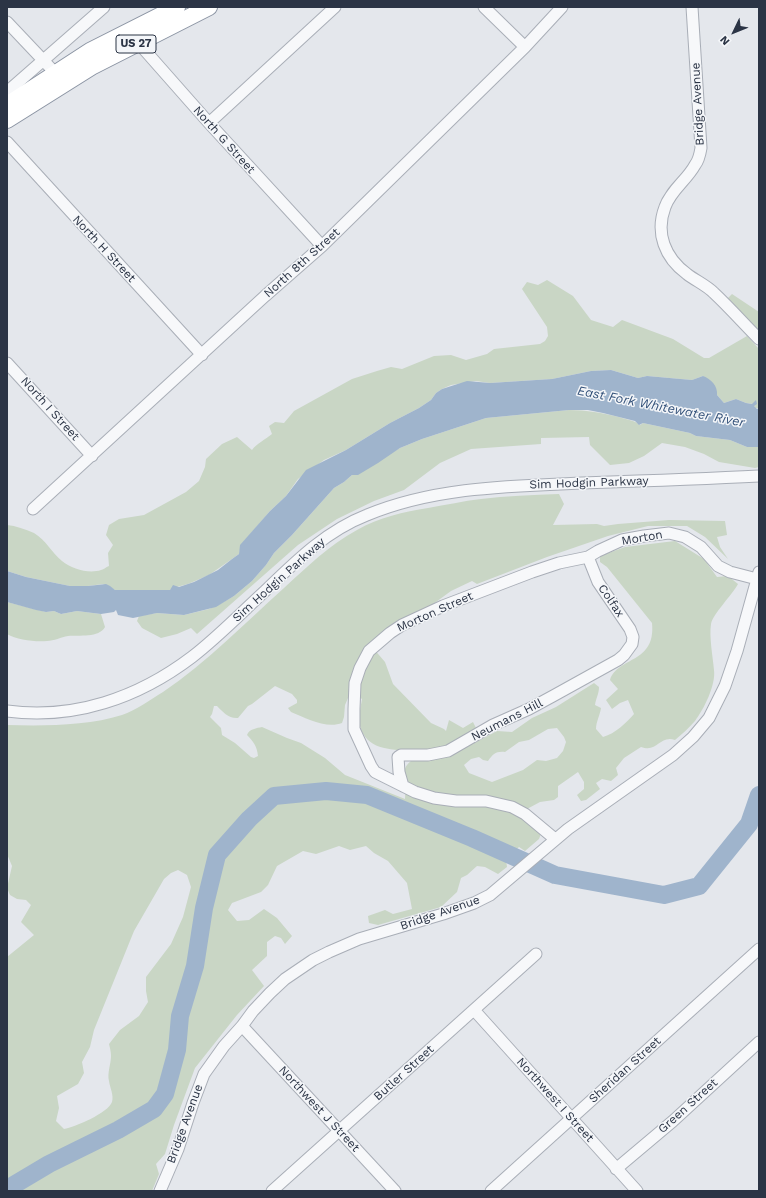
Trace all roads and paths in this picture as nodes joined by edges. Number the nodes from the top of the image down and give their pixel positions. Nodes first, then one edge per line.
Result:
1 (104, 7) edge
2 (177, 7) edge
3 (209, 7) edge
4 (335, 7) edge
5 (484, 7) edge
6 (562, 7) edge
7 (692, 7) edge
8 (7, 22) edge
9 (133, 37) junction
10 (525, 48) junction
11 (42, 61) junction
12 (60, 78) junction
13 (7, 92) edge
14 (7, 105) edge
15 (7, 120) edge
16 (209, 123) junction
17 (7, 142) edge
18 (322, 246) junction
19 (759, 340) edge
20 (202, 355) junction
21 (7, 363) edge
22 (92, 456) junction
23 (759, 476) edge
24 (33, 509) dead end
25 (588, 557) junction
26 (758, 575) edge
27 (632, 644) joint
28 (7, 711) edge
29 (403, 786) junction
30 (555, 839) junction
31 (759, 949) edge
32 (536, 954) dead end
33 (474, 1010) junction
34 (242, 1026) junction
35 (759, 1042) edge
36 (573, 1119) junction
37 (340, 1132) junction
38 (616, 1169) junction
39 (160, 1191) edge
40 (272, 1191) edge
41 (395, 1191) edge
42 (491, 1191) edge
43 (637, 1191) edge

1 - 11 street
2 - 9 highway, US 27
3 - 9 highway, US 27
4 - 16 street
5 - 10 street
6 - 10 street, North 8th Street
7 - 19 street, Bridge Avenue
8 - 11 street
9 - 12 highway, US 27
9 - 16 street, North G Street
10 - 18 street, North 8th Street
11 - 12 street
11 - 13 street
12 - 14 highway, US 27
12 - 15 highway, US 27
16 - 18 street, North G Street
17 - 20 street, North H Street
18 - 20 street, North 8th Street
20 - 22 street, North 8th Street
21 - 22 street, North I Street
22 - 24 street, North 8th Street
23 - 28 street, Sim Hodgin Parkway
25 - 26 street, Morton
25 - 27 street, Colfax
25 - 29 street, Morton Street
26 - 30 street, Bridge Avenue
27 - 29 street, Neumans Hill
29 - 30 street, Morton Street
30 - 34 street, Bridge Avenue
31 - 36 street, Sheridan Street
32 - 33 street, Butler Street
33 - 36 street, Northwest I Street
33 - 37 street, Butler Street
34 - 37 street, Northwest J Street
34 - 39 street, Bridge Avenue
35 - 38 street, Green Street
36 - 38 street, Northwest I Street
36 - 42 street, Sheridan Street
37 - 40 street, Butler Street
37 - 41 street, Northwest J Street
38 - 43 street, Northwest I Street

